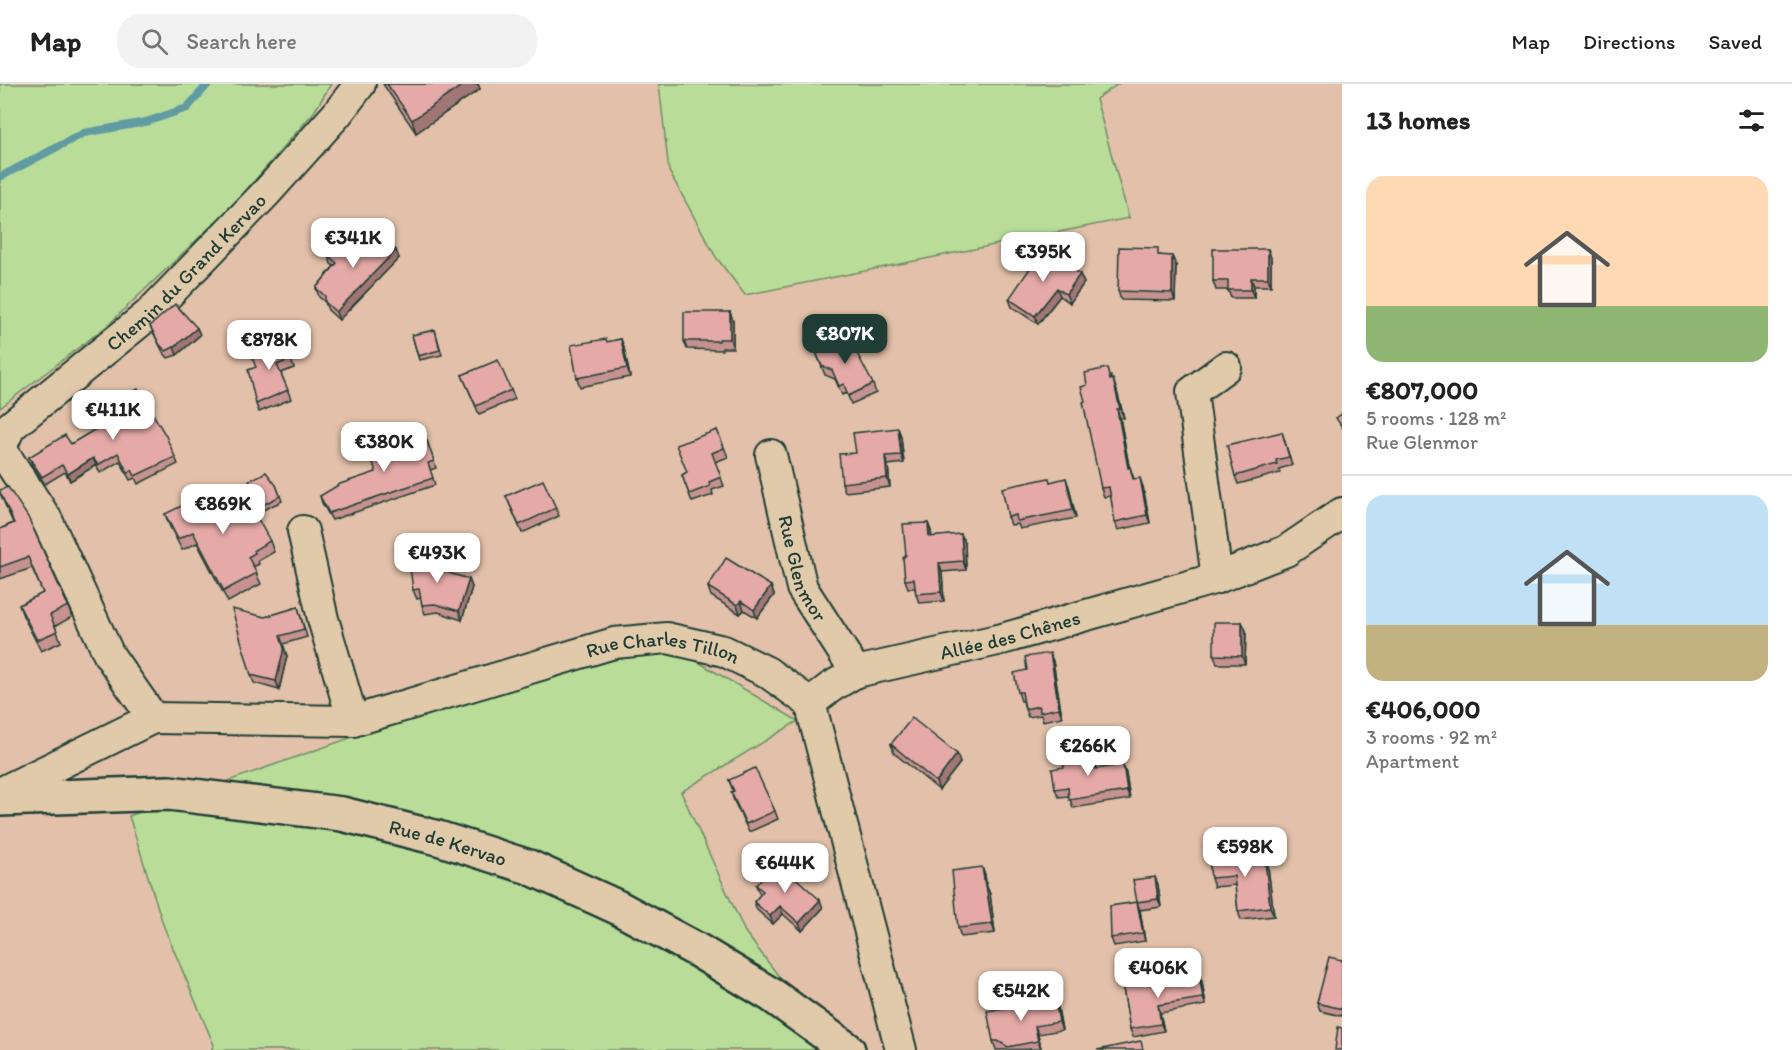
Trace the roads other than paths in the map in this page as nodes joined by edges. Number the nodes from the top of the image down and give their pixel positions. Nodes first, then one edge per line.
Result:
1 (360, 84) edge
2 (1227, 367) dead end
3 (0, 449) edge
4 (771, 455) dead end
5 (1342, 513) edge
6 (303, 531) dead end
7 (1217, 578) junction
8 (856, 672) junction
9 (810, 703) junction
10 (153, 718) junction
11 (353, 721) junction
12 (0, 793) edge
13 (0, 799) edge
14 (848, 1050) edge
15 (901, 1050) edge

1 - 3 street, Chemin du Grand Kervao
2 - 7 street
3 - 10 street, Chemin du Grand Kervao
4 - 8 street, Rue Glenmor
5 - 7 street, Allée des Chênes
6 - 11 street
7 - 8 street, Allée des Chênes
8 - 9 street, Allée des Chênes
9 - 11 street, Rue Charles Tillon
9 - 15 street
10 - 11 street, Rue Charles Tillon
10 - 12 street
13 - 14 main road, Rue de Kervao

